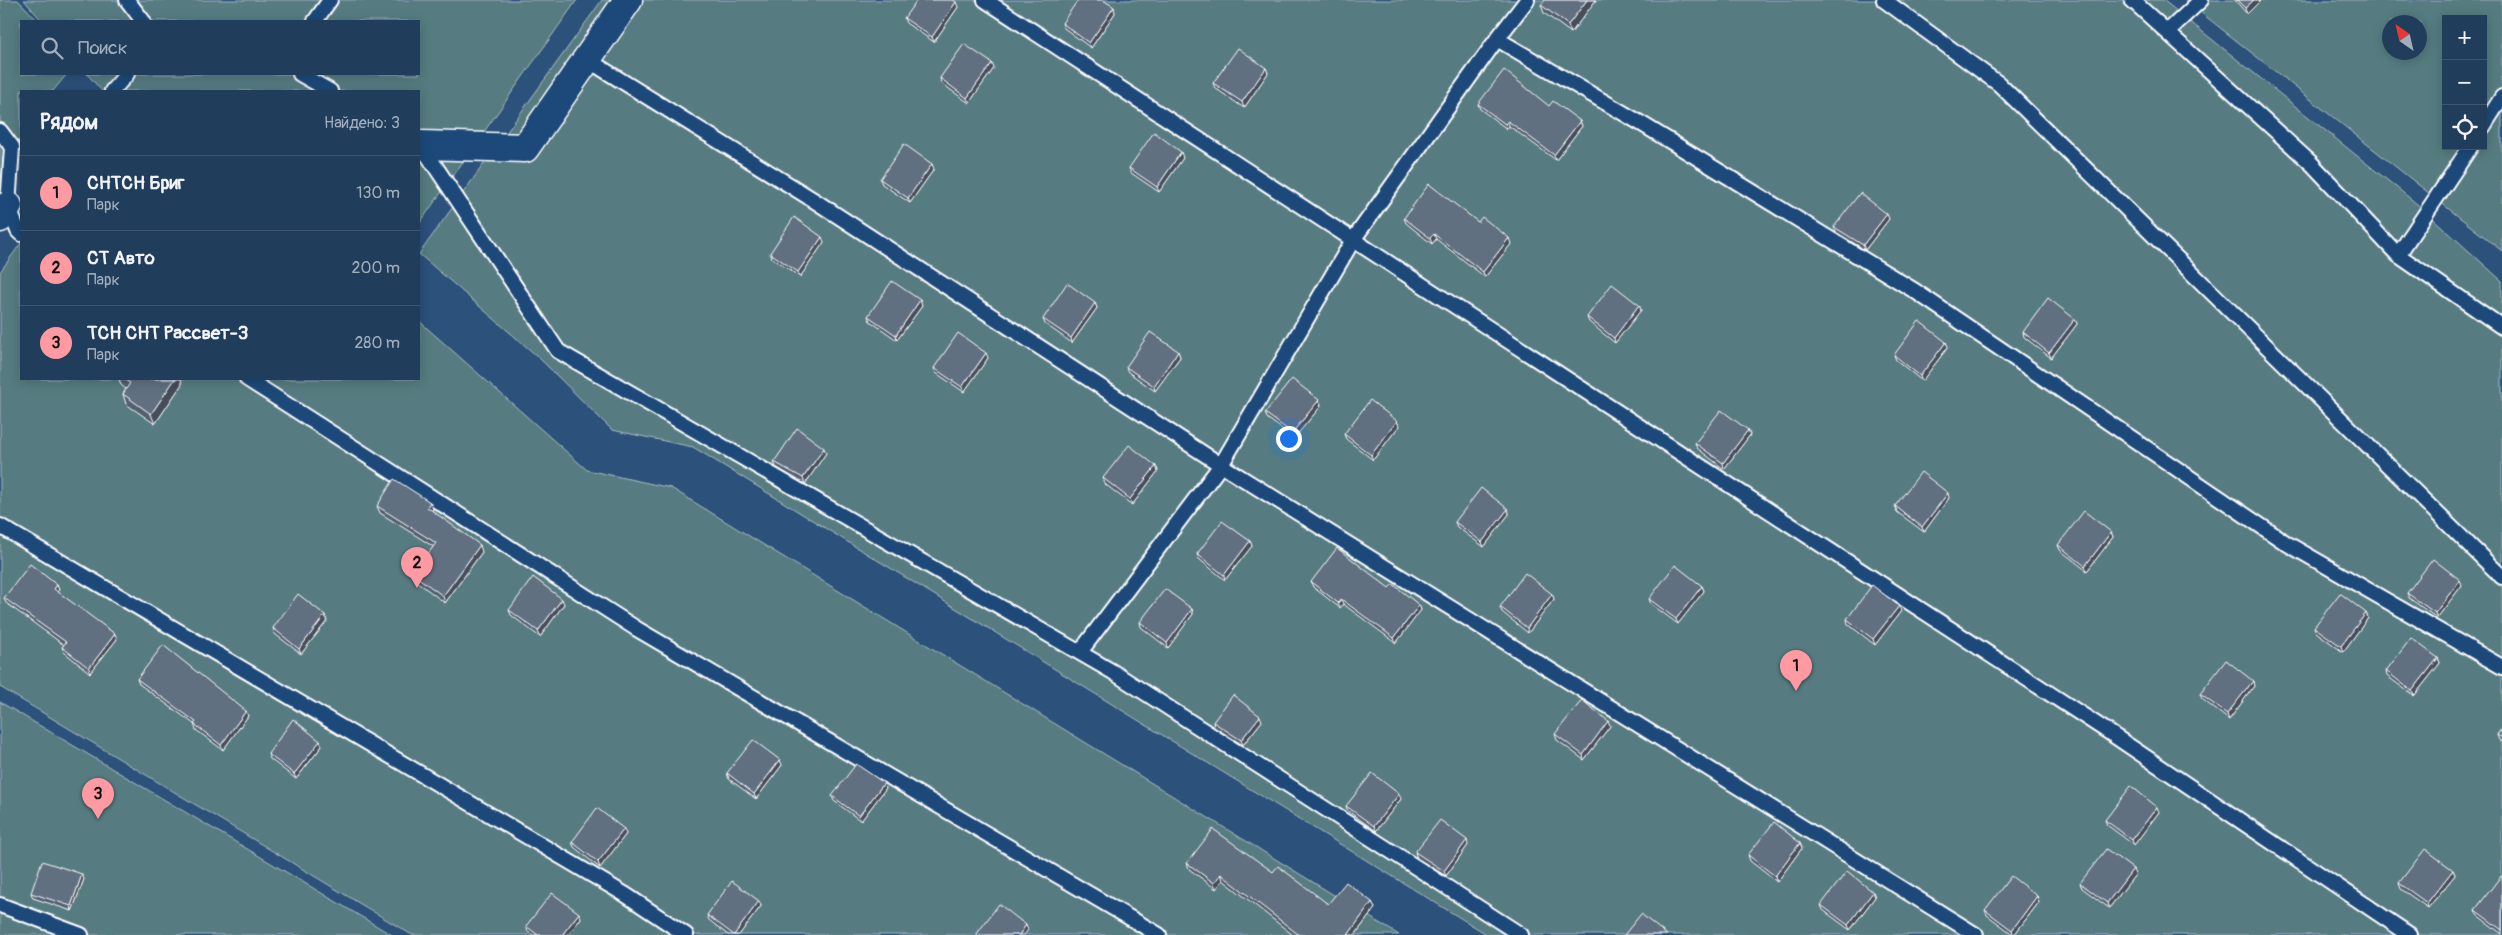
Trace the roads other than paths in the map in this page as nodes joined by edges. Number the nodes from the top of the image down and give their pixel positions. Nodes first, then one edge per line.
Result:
1 (127, 0) edge
2 (330, 0) edge
3 (628, 0) edge
4 (985, 0) edge
5 (1527, 0) edge
6 (1884, 0) edge
7 (2132, 0) edge
8 (2201, 0) edge
9 (142, 20) edge
10 (316, 20) edge
11 (2167, 32) junction
12 (1497, 39) junction
13 (588, 60) junction
14 (126, 75) edge
15 (302, 75) edge
16 (113, 90) edge
17 (328, 90) edge
18 (2502, 97) edge
19 (2487, 121) edge
20 (0, 130) edge
21 (420, 144) edge
22 (2468, 150) edge
23 (10, 205) edge
24 (20, 233) edge
25 (1354, 240) junction
26 (2398, 255) junction
27 (2502, 327) edge
28 (249, 380) edge
29 (1221, 465) junction
30 (0, 526) edge
31 (2502, 577) edge
32 (1080, 652) junction
33 (2502, 667) edge
34 (0, 905) edge
35 (81, 935) edge
36 (686, 935) edge
37 (1160, 935) edge
38 (1521, 935) edge
39 (1976, 935) edge
40 (2410, 935) edge

1 - 9 lane
2 - 10 lane
3 - 13 street
4 - 25 lane
5 - 12 lane
6 - 31 lane
7 - 11 lane
8 - 11 lane
11 - 26 lane
12 - 25 lane
12 - 33 lane
13 - 21 street
13 - 29 lane
14 - 16 lane
15 - 17 lane
18 - 19 lane
20 - 23 lane
21 - 32 lane
22 - 26 lane
23 - 24 lane
25 - 29 lane
25 - 40 lane
26 - 27 lane
28 - 37 lane
29 - 32 lane
29 - 39 lane
30 - 36 lane
32 - 38 lane
34 - 35 lane

